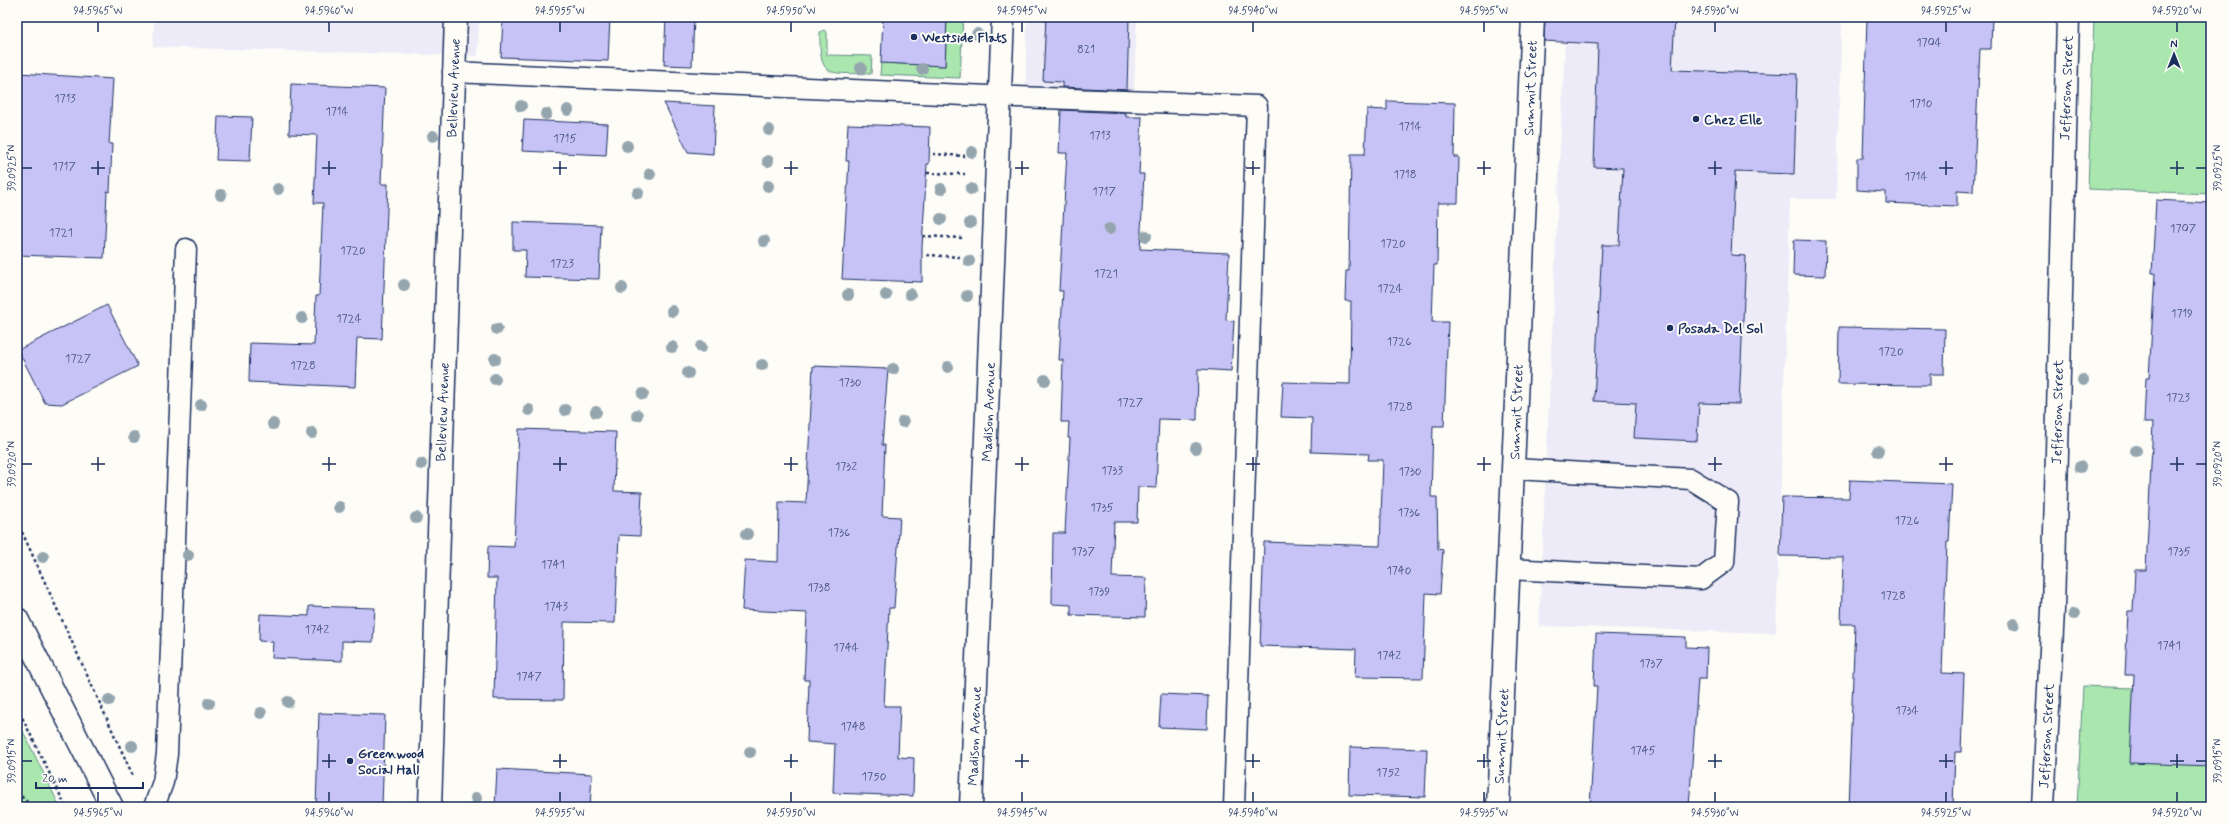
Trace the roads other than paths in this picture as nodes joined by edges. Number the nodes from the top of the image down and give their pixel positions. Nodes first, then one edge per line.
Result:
1 (456, 17) edge
2 (1003, 17) edge
3 (1533, 17) edge
4 (2068, 17) edge
5 (453, 72) junction
6 (1001, 97) junction
7 (186, 249) dead end
8 (1513, 469) junction
9 (1508, 569) junction
10 (17, 619) edge
11 (112, 807) edge
12 (154, 807) edge
13 (430, 807) edge
14 (971, 807) edge
15 (1234, 807) edge
16 (1498, 807) edge
17 (2042, 807) edge

1 - 5 street, Belleview Avenue
2 - 6 street, Madison Avenue
3 - 8 street, Summit Street
4 - 17 street, Jefferson Street
5 - 6 lane
5 - 13 street, Belleview Avenue
6 - 14 street, Madison Avenue
6 - 15 lane
7 - 12 lane
8 - 9 street, Summit Street
8 - 9 lane
9 - 16 street, Summit Street
10 - 11 street

